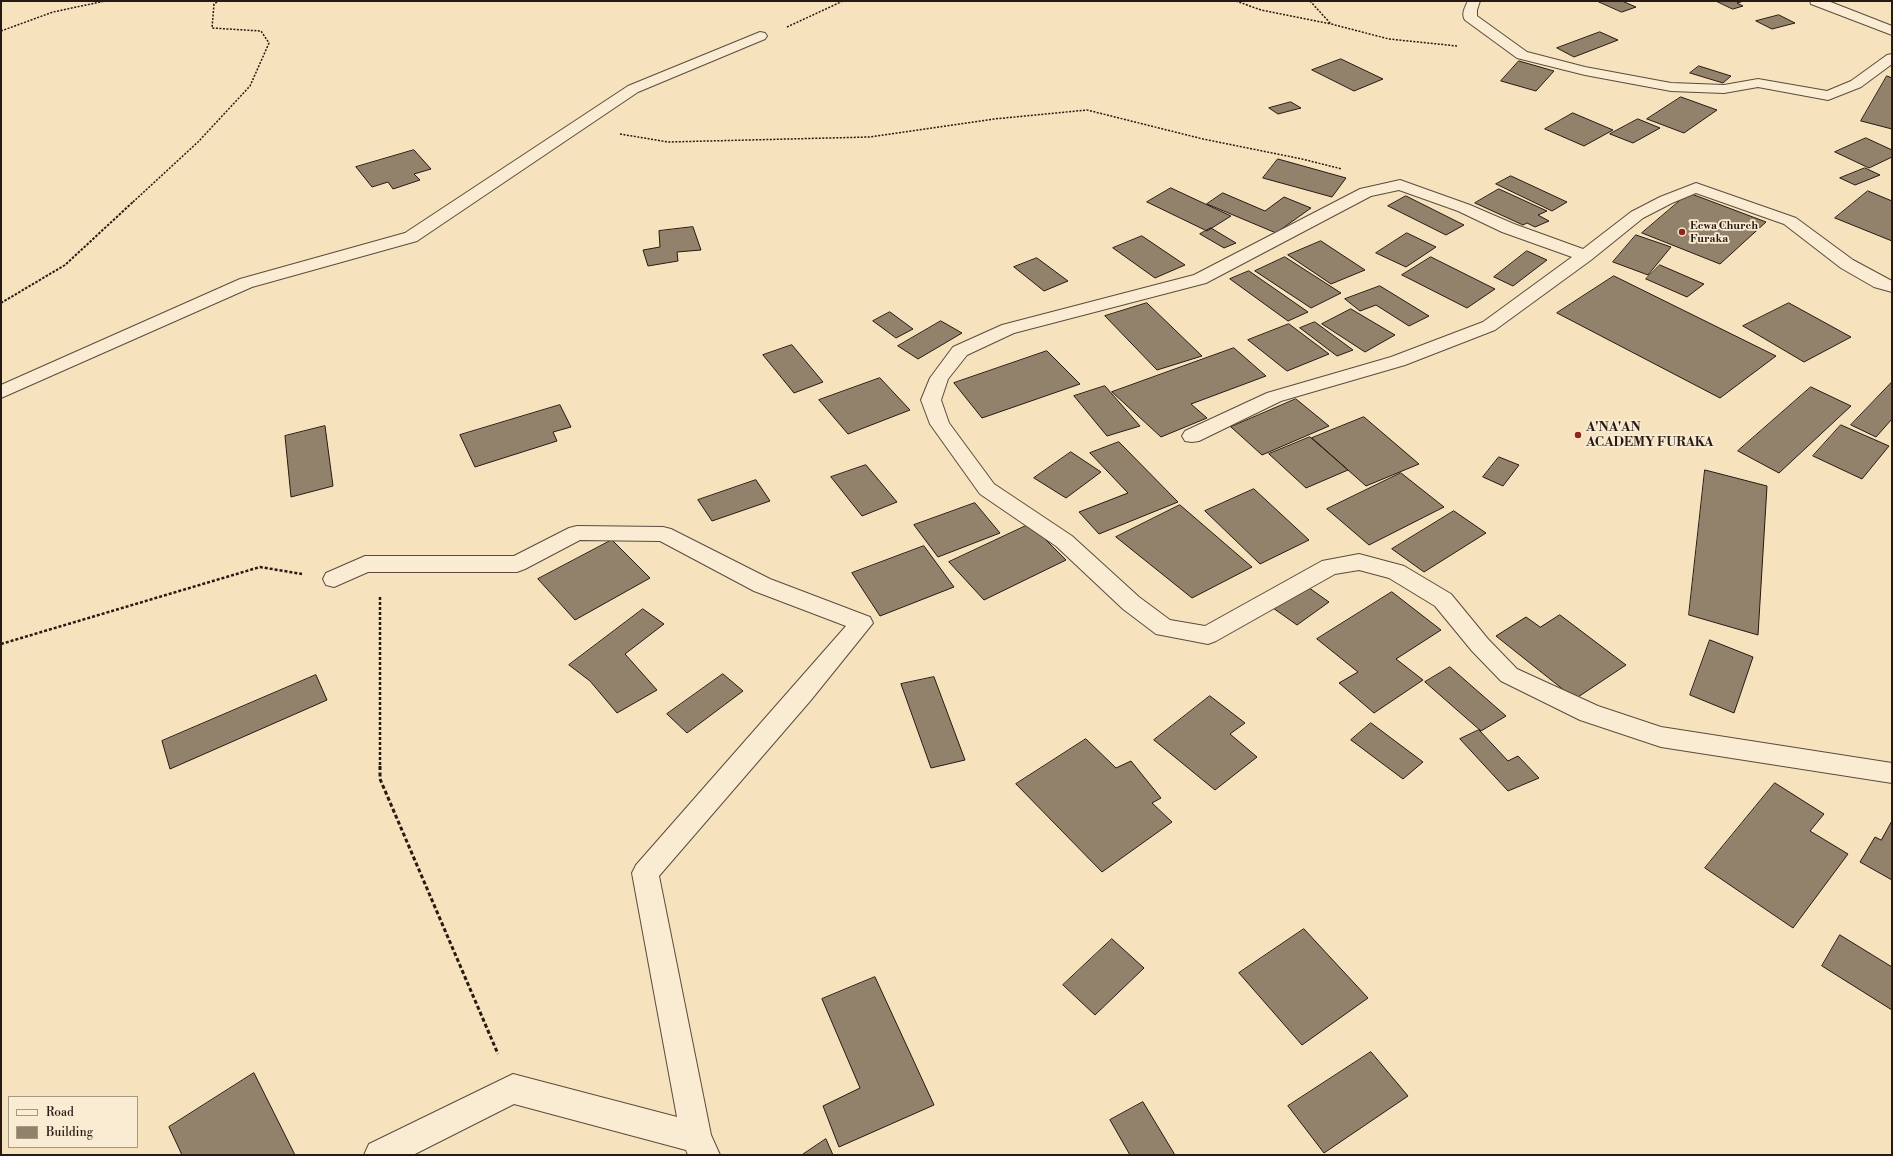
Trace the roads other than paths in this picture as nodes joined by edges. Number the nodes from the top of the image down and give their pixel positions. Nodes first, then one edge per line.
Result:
1 (1474, 1) edge
2 (1816, 1) edge
3 (1892, 31) edge
4 (760, 36) road end
5 (1892, 58) edge
6 (1585, 256) junction
7 (1892, 287) edge
8 (1, 392) edge
9 (1192, 436) dead end
10 (334, 579) road end
11 (1892, 773) edge
12 (700, 1146) edge
13 (380, 1155) edge

1 - 5 street
2 - 3 street
4 - 8 street
6 - 7 street
6 - 9 street
6 - 11 street
10 - 12 street
12 - 13 street

